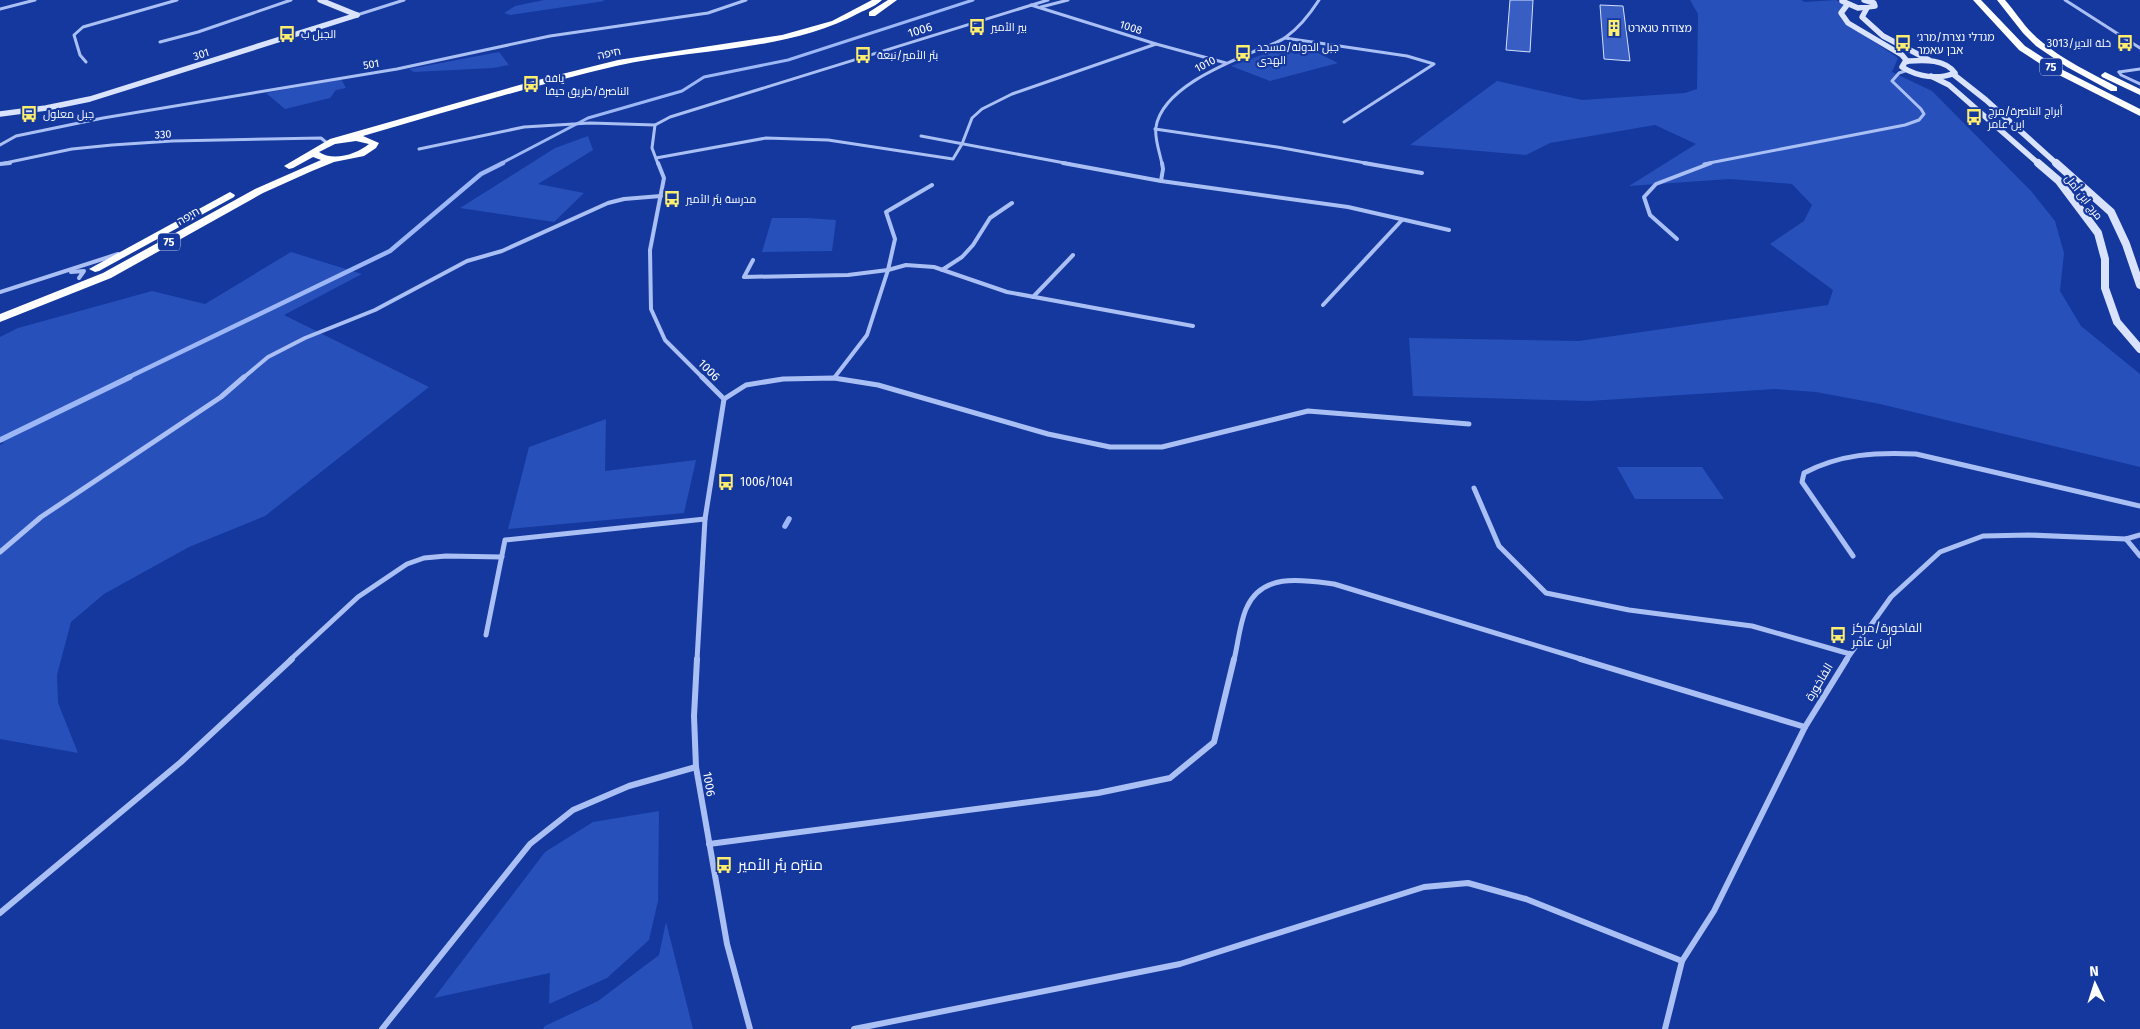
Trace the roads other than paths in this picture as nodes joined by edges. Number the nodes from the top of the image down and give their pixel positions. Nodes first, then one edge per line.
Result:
1 (35, 0) edge
2 (178, 0) edge
3 (291, 0) edge
4 (320, 0) edge
5 (404, 0) edge
6 (746, 0) edge
7 (878, 0) edge
8 (893, 0) edge
9 (1048, 0) edge
10 (1068, 0) edge
11 (1319, 0) edge
12 (1864, 0) edge
13 (1977, 0) edge
14 (2001, 0) edge
15 (2065, 0) edge
16 (1032, 2) edge
17 (1845, 2) edge
18 (1875, 2) edge
19 (1041, 8) junction
20 (1867, 8) junction
21 (0, 10) edge
22 (357, 15) junction
23 (2031, 37) junction
24 (1285, 38) junction
25 (160, 42) dead end
26 (1156, 44) junction
27 (2140, 48) edge
28 (86, 62) dead end
29 (1907, 62) junction
30 (1934, 62) junction
31 (1226, 63) junction
32 (2140, 69) edge
33 (1908, 70) junction
34 (1953, 74) junction
35 (1930, 76) junction
36 (2140, 84) edge
37 (2140, 92) edge
38 (2140, 103) edge
39 (2140, 113) edge
40 (0, 114) edge
41 (1344, 122) dead end
42 (655, 125) junction
43 (1155, 129) junction
44 (921, 136) dead end
45 (346, 138) junction
46 (381, 140) junction
47 (327, 143) junction
48 (962, 144) junction
49 (0, 145) edge
50 (419, 150) dead end
51 (314, 153) junction
52 (656, 158) junction
53 (334, 159) junction
54 (0, 164) edge
55 (1422, 173) dead end
56 (1161, 181) junction
57 (932, 185) dead end
58 (661, 196) junction
59 (1012, 203) dead end
60 (1402, 220) junction
61 (1449, 230) dead end
62 (1677, 240) dead end
63 (140, 246) junction
64 (1073, 255) dead end
65 (753, 260) dead end
66 (888, 270) junction
67 (942, 270) junction
68 (53, 275) junction
69 (79, 278) junction
70 (2140, 286) edge
71 (0, 292) edge
72 (1033, 297) junction
73 (1323, 306) dead end
74 (0, 309) edge
75 (0, 318) edge
76 (1193, 326) dead end
77 (2140, 349) edge
78 (834, 378) junction
79 (724, 399) junction
80 (1469, 424) dead end
81 (1474, 488) dead end
82 (2140, 506) edge
83 (705, 519) junction
84 (2140, 535) edge
85 (2126, 539) junction
86 (0, 552) edge
87 (1853, 556) dead end
88 (2140, 556) edge
89 (502, 557) junction
90 (486, 635) dead end
91 (1850, 654) junction
92 (1805, 727) junction
93 (696, 767) junction
94 (709, 844) junction
95 (0, 913) edge
96 (1682, 961) junction
97 (382, 1029) edge
98 (750, 1029) edge
99 (854, 1029) edge
100 (1665, 1029) edge

1 - 21 street
2 - 28 street
3 - 25 street
4 - 22 street
5 - 22 street, 301
6 - 49 street, 501
7 - 45 highway, חיפה
8 - 46 highway, חיפה / 75
9 - 16 street, 1006
10 - 19 street
11 - 24 street, 1010
12 - 18 street
13 - 39 highway, 75
14 - 23 highway, 75
15 - 27 street
16 - 19 street, 1008
16 - 42 street, 1006
17 - 20 street
17 - 29 street
18 - 20 street
19 - 26 street, 1008
20 - 30 street
22 - 40 street, 301
23 - 37 highway
23 - 38 highway, 75
24 - 31 street, 1010
24 - 41 street
26 - 31 street, 1008
26 - 48 street
29 - 30 street
29 - 33 street
30 - 34 street, مرج ابن أمل
31 - 43 street, 1010
32 - 36 street
33 - 35 street
33 - 62 street
34 - 35 street
34 - 70 street, مرج ابن أمل
35 - 77 street, مرج ابن أمل
42 - 50 street
42 - 52 street, 1006
43 - 55 street
43 - 56 street
44 - 48 street
45 - 46 highway
45 - 47 highway, חיפה
46 - 53 highway, 75
47 - 51 highway, חיפה
47 - 54 street, 330
48 - 52 street
48 - 56 street
51 - 53 highway, 75
51 - 63 highway, חיפה
52 - 58 street, 1006
53 - 75 highway, חיפה / 75
56 - 60 street
57 - 66 street
58 - 79 street, 1006
58 - 86 street
59 - 67 street
60 - 61 street
60 - 73 street
63 - 68 street
63 - 69 highway, חיפה
64 - 72 street
65 - 66 street
66 - 67 street
66 - 78 street
67 - 72 street
68 - 69 street
68 - 71 street
69 - 74 highway, חיפה
72 - 76 street
78 - 79 street
78 - 80 street
79 - 83 street, 1006
81 - 91 street
82 - 87 street
83 - 89 street
83 - 93 street, 1006
84 - 85 street, الفاخورة
85 - 88 street
85 - 91 street, الفاخورة
89 - 90 street
89 - 95 street
91 - 92 street, الفاخورة
92 - 94 street
92 - 96 street, الفاخورة
93 - 94 street, 1006
93 - 97 street
94 - 98 street, 1006
96 - 99 street
96 - 100 street, الفاخورة

